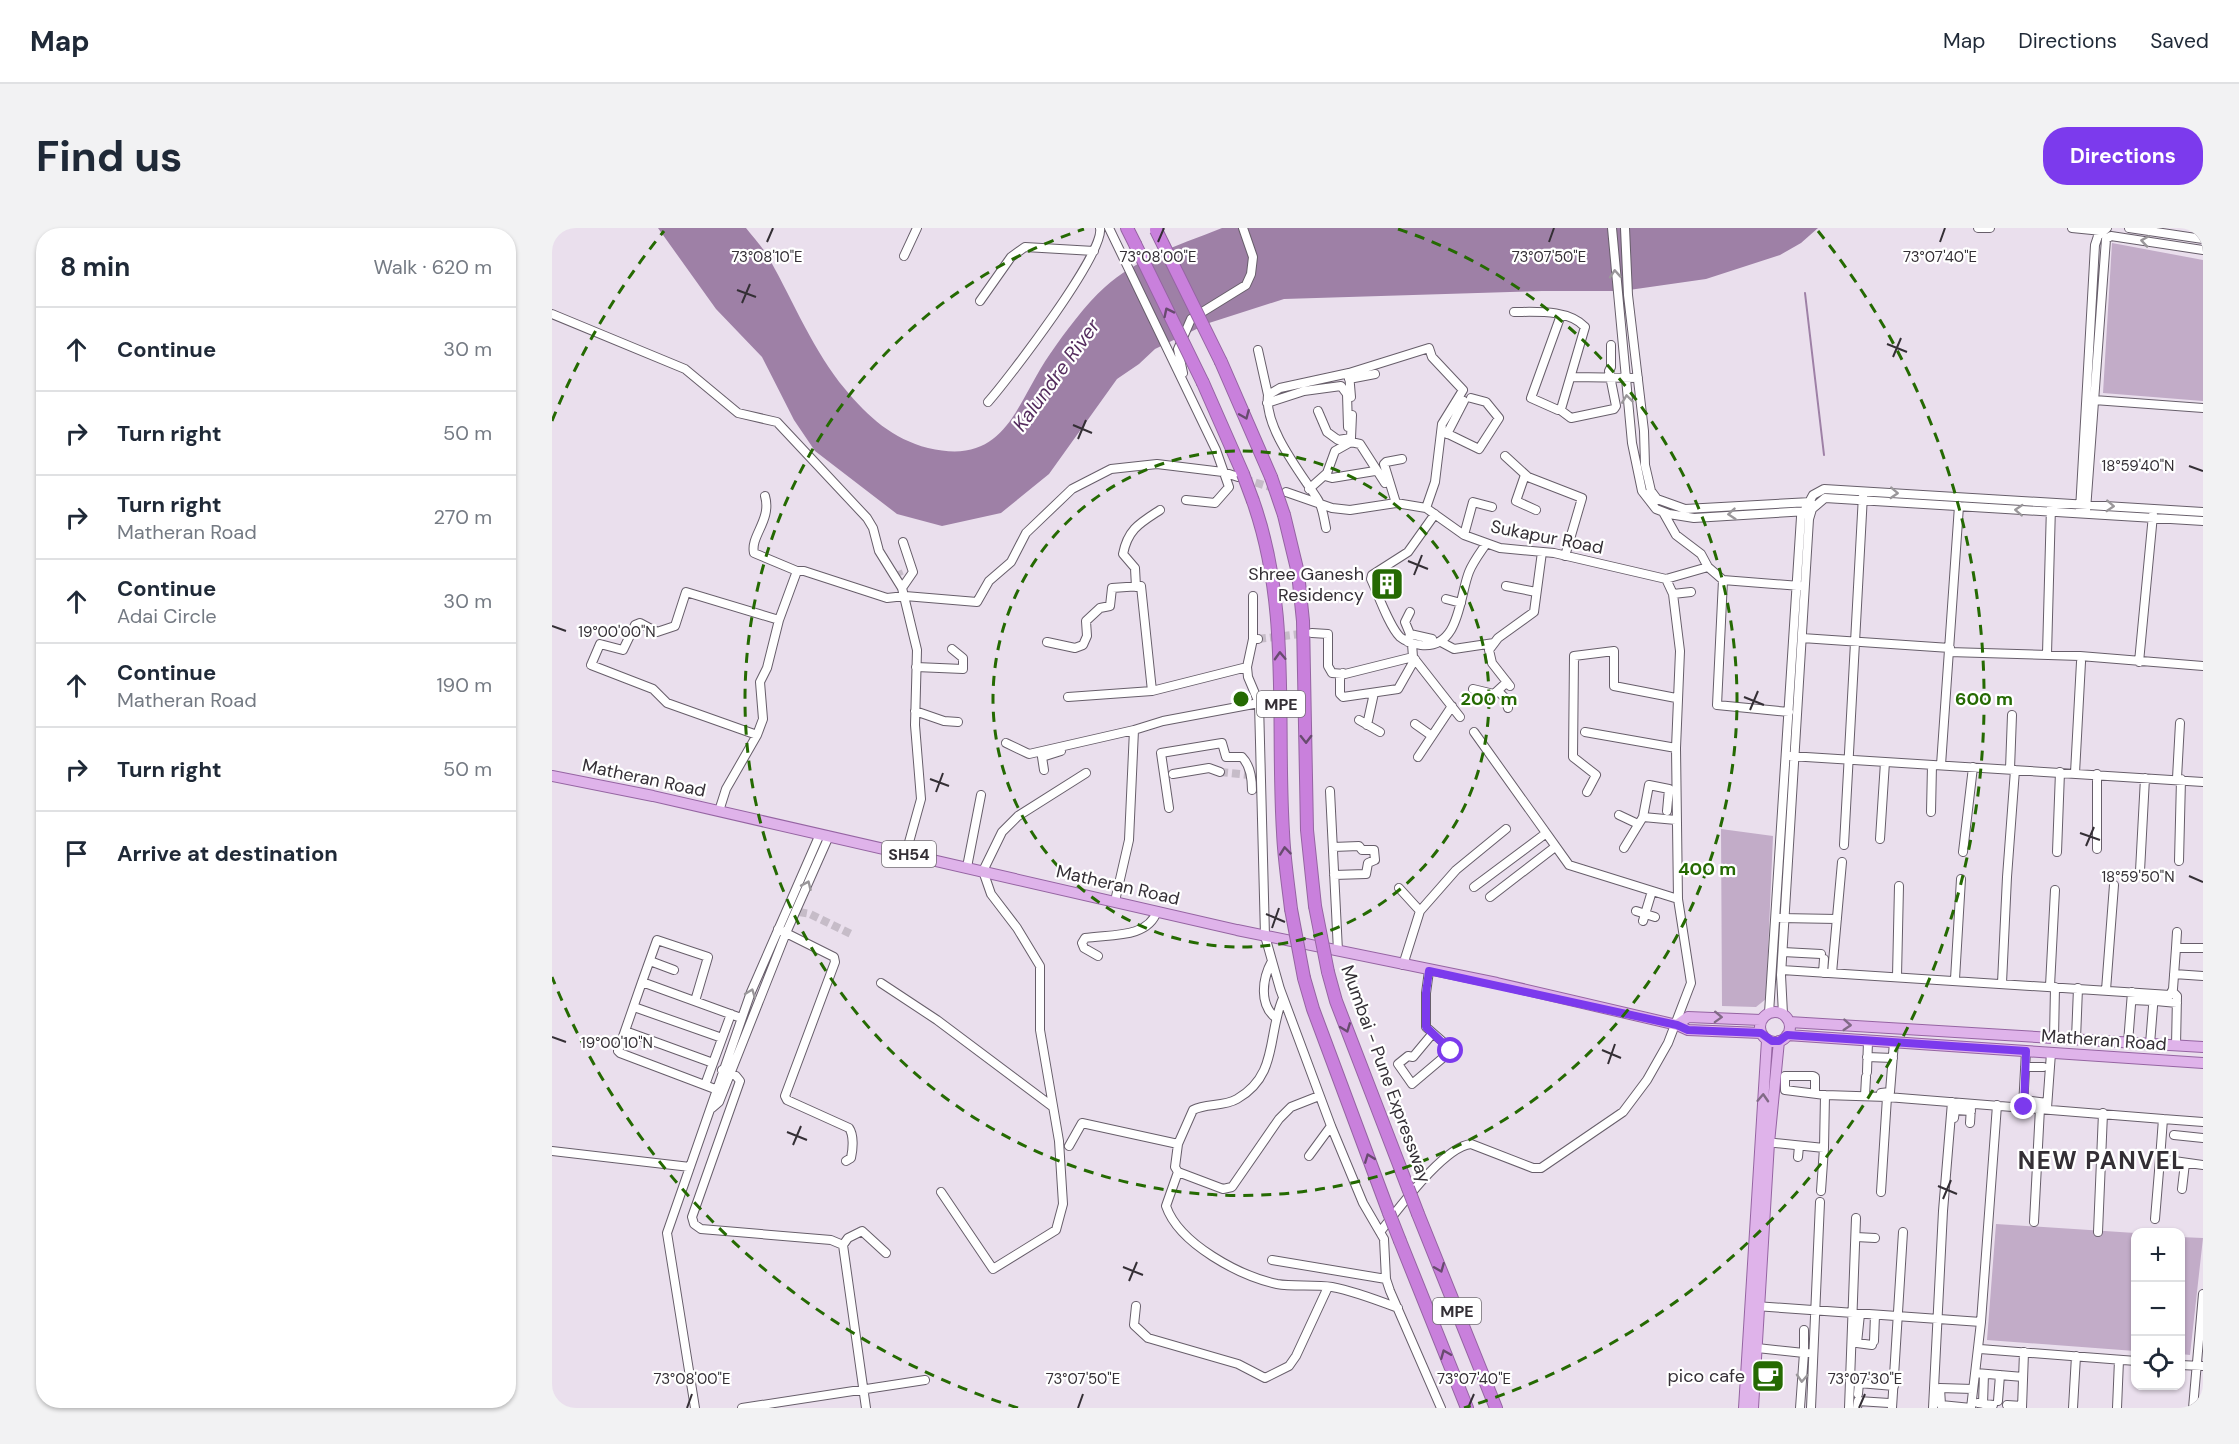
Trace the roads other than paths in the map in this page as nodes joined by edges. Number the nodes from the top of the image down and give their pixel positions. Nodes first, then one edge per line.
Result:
1 (917, 228) edge
2 (1100, 228) edge
3 (1109, 228) edge
4 (1127, 228) edge
5 (1243, 228) edge
6 (1612, 228) edge
7 (1625, 228) edge
8 (1978, 228) edge
9 (1990, 228) edge
10 (2072, 228) edge
11 (2129, 228) edge
12 (1155, 229) edge
13 (2105, 230) edge
14 (2178, 235) junction
15 (2203, 239) edge
16 (2176, 246) junction
17 (2203, 250) edge
18 (1094, 251) junction
19 (904, 256) dead end
20 (980, 301) dead end
21 (1514, 312) dead end
22 (552, 314) edge
23 (1561, 315) junction
24 (1611, 345) dead end
25 (1258, 350) dead end
26 (1375, 374) dead end
27 (1349, 376) junction
28 (1572, 377) junction
29 (1610, 377) junction
30 (1624, 378) junction
31 (1638, 378) junction
32 (1186, 388) junction
33 (1267, 399) junction
34 (2094, 400) junction
35 (988, 402) dead end
36 (2203, 408) edge
37 (1559, 410) junction
38 (1318, 411) dead end
39 (1348, 427) dead end
40 (1445, 432) junction
41 (1505, 456) dead end
42 (1402, 459) dead end
43 (1375, 471) junction
44 (1223, 472) junction
45 (1525, 475) junction
46 (1241, 476) junction
47 (1325, 476) junction
48 (1385, 483) dead end
49 (1309, 489) junction
50 (1287, 492) tunnel mouth
51 (765, 496) dead end
52 (1863, 496) junction
53 (1186, 500) dead end
54 (1320, 502) junction
55 (1396, 503) junction
56 (1429, 504) junction
57 (1959, 506) junction
58 (1492, 507) dead end
59 (2051, 507) junction
60 (1808, 508) junction
61 (2083, 509) junction
62 (1160, 510) dead end
63 (1536, 510) dead end
64 (1664, 512) junction
65 (2203, 512) edge
66 (2153, 513) junction
67 (1434, 514) junction
68 (2203, 521) edge
69 (1326, 528) dead end
70 (1464, 535) junction
71 (903, 542) dead end
72 (1486, 544) junction
73 (1542, 552) junction
74 (1564, 556) junction
75 (1708, 567) junction
76 (797, 571) junction
77 (900, 576) tunnel mouth
78 (1462, 578) dead end
79 (1666, 579) junction
80 (1723, 580) junction
81 (1506, 586) dead end
82 (1797, 586) junction
83 (1136, 587) junction
84 (1806, 587) junction
85 (904, 590) junction
86 (1536, 592) junction
87 (1691, 592) dead end
88 (1673, 594) junction
89 (1460, 595) junction
90 (1254, 596) dead end
91 (1446, 599) dead end
92 (1410, 612) dead end
93 (779, 620) junction
94 (1312, 633) dead end
95 (1438, 638) junction
96 (1802, 638) junction
97 (1410, 640) junction
98 (1047, 642) dead end
99 (1855, 642) junction
100 (1494, 643) junction
101 (952, 649) dead end
102 (1950, 650) junction
103 (2047, 654) junction
104 (1414, 658) junction
105 (2081, 662) dead end
106 (2139, 662) junction
107 (2203, 666) edge
108 (916, 667) junction
109 (1247, 667) junction
110 (1343, 674) junction
111 (1473, 689) dead end
112 (1152, 691) junction
113 (1499, 692) junction
114 (1374, 693) junction
115 (1068, 697) dead end
116 (1676, 698) junction
117 (1259, 703) junction
118 (1452, 706) junction
119 (1508, 708) dead end
120 (915, 711) junction
121 (1789, 712) junction
122 (2012, 715) dead end
123 (1460, 717) dead end
124 (958, 722) dead end
125 (2180, 723) dead end
126 (1415, 724) dead end
127 (1134, 730) junction
128 (1380, 732) dead end
129 (1474, 732) dead end
130 (1585, 732) dead end
131 (757, 735) junction
132 (1432, 736) junction
133 (1006, 743) dead end
134 (1078, 746) dead end
135 (1066, 747) junction
136 (1676, 748) junction
137 (1049, 752) junction
138 (1791, 756) junction
139 (1418, 757) dead end
140 (1847, 760) junction
141 (1885, 762) junction
142 (1936, 765) junction
143 (1973, 767) junction
144 (2013, 769) junction
145 (1044, 770) dead end
146 (1220, 772) tunnel mouth
147 (2060, 772) junction
148 (1086, 773) dead end
149 (2075, 773) junction
150 (1173, 774) dead end
151 (2097, 774) junction
152 (1253, 775) junction
153 (552, 776) edge
154 (2145, 778) junction
155 (2179, 779) junction
156 (2203, 782) edge
157 (1252, 790) dead end
158 (1330, 791) dead end
159 (1587, 792) dead end
160 (981, 795) dead end
161 (1169, 808) dead end
162 (719, 811) junction
163 (1667, 811) dead end
164 (1931, 812) dead end
165 (1619, 815) dead end
166 (1677, 820) junction
167 (1640, 821) junction
168 (1506, 830) dead end
169 (1545, 834) junction
170 (824, 835) junction
171 (1880, 839) dead end
172 (1844, 845) dead end
173 (1333, 847) junction
174 (1555, 847) junction
175 (1624, 848) dead end
176 (2097, 849) dead end
177 (1963, 852) dead end
178 (2057, 852) dead end
179 (906, 853) junction
180 (2179, 861) dead end
181 (1842, 862) dead end
182 (967, 867) junction
183 (983, 871) junction
184 (2140, 871) dead end
185 (1334, 875) junction
186 (1961, 879) dead end
187 (2114, 885) dead end
188 (1899, 886) dead end
189 (1474, 887) dead end
190 (1399, 888) dead end
191 (2055, 890) dead end
192 (1652, 891) junction
193 (1490, 897) dead end
194 (1678, 899) junction
195 (1115, 901) junction
196 (1426, 904) junction
197 (1436, 907) dead end
198 (1157, 911) junction
199 (1420, 911) junction
200 (1636, 911) dead end
201 (1655, 917) dead end
202 (1644, 918) junction
203 (1781, 918) junction
204 (1837, 919) junction
205 (782, 931) junction
206 (2177, 932) dead end
207 (1265, 936) junction
208 (2176, 948) junction
209 (2203, 948) edge
210 (1338, 951) junction
211 (1783, 952) junction
212 (1098, 956) dead end
213 (650, 961) junction
214 (1272, 961) junction
215 (1403, 965) junction
216 (674, 970) dead end
217 (1782, 970) junction
218 (1429, 971) junction
219 (1828, 973) junction
220 (2174, 974) junction
221 (1898, 976) junction
222 (2203, 976) edge
223 (1955, 980) junction
224 (642, 982) junction
225 (2002, 982) junction
226 (881, 983) dead end
227 (2053, 987) junction
228 (2078, 988) junction
229 (2106, 990) junction
230 (2172, 992) junction
231 (2132, 996) junction
232 (2155, 997) junction
233 (1283, 998) junction
234 (695, 1001) junction
235 (2177, 1003) junction
236 (634, 1007) junction
237 (731, 1014) junction
238 (1765, 1016) junction
239 (741, 1018) junction
240 (1276, 1018) junction
241 (1786, 1018) junction
242 (1677, 1025) junction
243 (625, 1031) junction
244 (1433, 1033) junction
245 (1764, 1036) junction
246 (722, 1038) junction
247 (1783, 1038) junction
248 (2054, 1038) junction
249 (2076, 1039) junction
250 (1868, 1041) junction
251 (1894, 1042) junction
252 (2128, 1043) junction
253 (2152, 1044) junction
254 (2176, 1046) junction
255 (2203, 1047) edge
256 (2026, 1051) junction
257 (2051, 1053) junction
258 (1867, 1057) junction
259 (1893, 1058) junction
260 (713, 1062) junction
261 (2203, 1063) edge
262 (2025, 1067) junction
263 (2043, 1067) dead end
264 (726, 1072) junction
265 (705, 1085) junction
266 (719, 1088) junction
267 (735, 1092) junction
268 (1815, 1092) dead end
269 (1865, 1094) junction
270 (1825, 1095) junction
271 (1319, 1096) junction
272 (1887, 1096) junction
273 (1952, 1102) junction
274 (2024, 1104) junction
275 (1997, 1105) junction
276 (2045, 1106) junction
277 (1053, 1107) junction
278 (1971, 1107) junction
279 (2103, 1113) junction
280 (2163, 1119) junction
281 (1954, 1122) dead end
282 (2203, 1122) edge
283 (1970, 1123) dead end
284 (1331, 1126) junction
285 (2174, 1135) dead end
286 (2203, 1137) edge
287 (1765, 1142) junction
288 (1178, 1144) junction
289 (1069, 1146) dead end
290 (1799, 1146) junction
291 (1824, 1148) junction
292 (552, 1151) edge
293 (1309, 1156) dead end
294 (1798, 1157) dead end
295 (2160, 1160) junction
296 (846, 1161) dead end
297 (2185, 1163) junction
298 (2203, 1166) edge
299 (690, 1167) junction
300 (1178, 1172) junction
301 (2182, 1189) dead end
302 (1821, 1191) dead end
303 (941, 1192) dead end
304 (1881, 1192) dead end
305 (1820, 1202) dead end
306 (1857, 1218) dead end
307 (2155, 1219) dead end
308 (2034, 1222) dead end
309 (1380, 1232) junction
310 (1903, 1232) dead end
311 (2098, 1232) dead end
312 (1856, 1237) junction
313 (1875, 1238) dead end
314 (843, 1245) junction
315 (886, 1253) dead end
316 (1272, 1260) dead end
317 (1386, 1279) junction
318 (1328, 1287) junction
319 (2203, 1294) edge
320 (1136, 1306) dead end
321 (1756, 1306) junction
322 (1398, 1308) junction
323 (1817, 1311) junction
324 (1875, 1315) junction
325 (1899, 1316) junction
326 (1860, 1318) junction
327 (1937, 1319) junction
328 (1982, 1322) junction
329 (1804, 1330) dead end
330 (1757, 1348) junction
331 (1980, 1349) junction
332 (2024, 1352) junction
333 (1804, 1353) junction
334 (1815, 1353) junction
335 (2076, 1356) junction
336 (2119, 1360) junction
337 (2131, 1361) edge
338 (2185, 1365) edge
339 (2200, 1366) edge
340 (1980, 1373) junction
341 (2000, 1375) junction
342 (2021, 1377) junction
343 (925, 1380) dead end
344 (1892, 1386) junction
345 (863, 1389) junction
346 (1971, 1389) junction
347 (1937, 1398) junction
348 (1854, 1402) edge
349 (1983, 1404) junction
350 (2007, 1405) dead end
351 (1890, 1406) edge
352 (1971, 1407) edge
353 (2020, 1407) edge
354 (695, 1408) edge
355 (742, 1408) edge
356 (866, 1408) edge
357 (1441, 1408) edge
358 (1467, 1408) edge
359 (1496, 1408) edge
360 (1744, 1408) edge
361 (1753, 1408) edge
362 (1800, 1408) edge
363 (1811, 1408) edge
364 (1933, 1408) edge
365 (2073, 1408) edge
366 (2117, 1408) edge
367 (2193, 1408) edge

1 - 19 street
2 - 18 street
3 - 32 street
46 -> 4 highway, MPE, bridge
5 - 32 street
30 -> 6 street
7 - 31 street
8 - 9 street
10 - 13 street
11 - 14 street
12 -> 359 highway, Mumbai - Pune Expressway / MPE, bridge
13 - 61 street
14 - 15 street
14 - 16 street
16 - 17 street
16 -> 34 street
18 - 20 street
18 - 35 street
21 - 23 street
22 - 85 street
23 - 28 street
23 - 37 street
24 - 29 street
25 - 33 street
26 - 27 street
27 - 33 street
27 - 38 street
27 - 40 street
28 - 29 street
28 - 37 street
29 - 30 street
29 - 37 street
30 - 31 street
64 -> 30 street
31 - 60 street
32 - 44 street
33 - 39 street
33 - 49 street
34 - 36 street
34 - 61 street
40 - 40 street
40 - 56 street
41 - 45 street
42 - 55 street
43 - 47 street
43 - 47 street
43 - 48 street
44 - 46 street
44 - 53 street
44 - 85 street
45 - 63 street
45 - 74 street
358 -> 46 highway, MPE, bridge
47 - 49 street
49 - 54 street
50 - 54 street, Sukapur Road
51 - 76 street
52 - 57 street
52 -> 59 street
52 - 60 street
52 - 60 street
52 - 99 street
54 - 55 street, Sukapur Road
54 - 69 street
55 - 56 street, Sukapur Road
56 - 67 street, Sukapur Road
59 -> 57 street
57 - 102 street
58 - 70 street
59 - 61 street
59 - 103 street
60 -> 64 street
60 - 82 street
60 - 84 street
61 - 66 street
62 - 83 street
64 - 75 street
65 - 66 street
66 - 68 street
66 - 106 street
67 - 70 street, Sukapur Road
67 - 97 street
70 - 72 street, Sukapur Road
71 - 85 street
72 - 73 street, Sukapur Road
72 - 89 street
73 - 74 street, Sukapur Road
73 - 86 street
74 - 79 street, Sukapur Road
75 - 79 street, Sukapur Road
75 - 80 street
76 - 85 street
76 - 93 street
77 - 85 street
78 - 89 street
79 - 88 street
80 - 82 street
80 - 121 street
81 - 86 street
82 - 84 street
82 - 121 street
83 - 98 street
83 - 112 street
84 - 96 street
85 - 108 street
86 - 100 street
87 - 88 street
88 - 116 street
89 - 91 street
89 - 95 street
90 - 109 street
92 - 97 street
93 - 131 street
93 - 131 street
94 - 110 street
95 - 97 street
95 - 100 street
96 - 99 street
96 - 138 street
97 - 104 street
99 - 102 street
99 - 140 street
100 - 113 street
101 - 108 street
102 - 103 street
102 - 142 street
103 - 106 street
104 - 110 street
104 - 114 street
104 - 118 street
105 - 149 street
106 - 107 street
108 - 120 street
109 - 112 street
109 - 117 street
110 - 114 street
111 - 113 street
112 - 115 street
113 - 119 street
114 - 128 street
116 - 136 street
116 - 159 street
117 - 127 street
117 - 152 street
118 - 123 street
118 - 132 street
120 - 124 street
120 - 179 street
121 - 138 street
122 - 144 street
125 - 155 street
126 - 132 street
127 - 135 street
127 - 195 street
129 - 169 street
130 - 136 street
131 - 162 street
132 - 139 street
133 - 137 street
134 - 135 street
135 - 137 street
136 - 166 street
137 - 145 street
138 - 140 street
138 - 203 street
140 - 141 street
140 - 172 street
141 - 142 street
141 - 171 street
142 - 143 street
142 - 164 street
143 - 144 street
143 - 177 street
144 - 147 street
144 - 225 street
146 - 150 street
147 - 149 street
147 - 178 street
148 - 183 street
149 - 151 street
151 - 154 street
151 - 176 street
152 - 157 street
152 - 161 street
152 - 207 street
153 - 162 main road, Matheran Road / SH54
154 - 155 street
154 - 184 street
155 - 156 street
155 - 180 street
158 - 173 street
160 - 182 street
162 - 170 main road, Matheran Road / SH54
163 - 167 street
165 - 167 street
166 - 167 street
166 - 194 street
167 - 175 street
168 - 196 street
169 - 174 street
169 - 189 street
170 - 179 main road, Matheran Road / SH54
170 - 205 street
205 -> 170 street
173 - 185 street
173 - 185 street
174 - 192 street
174 - 193 street
179 - 182 main road, Matheran Road / SH54
181 - 204 street
182 - 183 main road, Matheran Road / SH54
183 - 195 main road, Matheran Road / SH54
183 - 277 street
185 - 210 street
186 - 223 street
187 - 229 street
188 - 221 street
190 - 199 street
191 - 227 street
192 - 194 street
192 - 202 street
194 - 242 street
195 - 198 main road, Matheran Road / SH54
196 - 197 street
196 - 199 street
198 - 207 main road, Matheran Road / SH54
198 - 212 street
199 - 215 street
200 - 202 street
201 - 202 street
203 - 204 street
203 - 211 street
203 - 238 street
204 - 219 street
239 -> 205 street
205 - 264 street
205 - 296 street
206 - 208 street
207 - 210 main road, Matheran Road / SH54
207 - 214 street
208 - 209 street
208 - 220 street
210 - 215 main road, Matheran Road / SH54
211 - 217 street
211 - 219 street
213 - 216 street
213 - 224 street
213 - 234 street
214 - 233 street
214 - 240 street
215 - 218 main road, Matheran Road / SH54
217 - 219 street
217 - 241 street
218 - 242 main road, Matheran Road / SH54
218 - 244 street
219 - 221 street
220 - 222 street
220 - 230 street
221 - 223 street
223 - 225 street
224 - 234 street
224 - 236 street
225 - 227 street
226 - 277 street
227 - 228 street
227 - 248 street
228 - 229 street
228 - 249 street
229 - 231 street
230 - 232 street
230 - 235 street
231 - 232 street
231 - 252 street
232 - 235 street
232 - 253 street
233 - 240 street
233 - 271 street
234 - 237 street
235 - 254 street
236 - 243 street
236 - 246 street
237 - 239 street
237 - 246 street
238 - 241 main road, SH54
242 -> 238 main road, Matheran Road / SH54
238 - 245 main road
239 - 264 street
240 - 288 street
241 - 247 main road
241 -> 248 main road, Matheran Road / SH54
242 - 245 main road, Matheran Road / SH54
242 - 309 street
243 - 260 street
243 - 265 street
244 - 244 street
245 - 247 main road, SH54
287 -> 245 main road
246 - 260 street
247 - 250 main road, Matheran Road / SH54
247 - 287 main road
248 - 249 main road, Matheran Road / SH54
249 - 252 main road, Matheran Road / SH54
250 - 251 main road, Matheran Road / SH54
250 - 258 street
251 - 256 main road, Matheran Road / SH54
251 - 259 street
252 - 253 main road, Matheran Road / SH54
253 - 254 main road, Matheran Road / SH54
254 - 255 main road, Matheran Road / SH54
256 - 257 main road, Matheran Road / SH54
256 - 262 street
257 - 261 main road, Matheran Road / SH54
257 - 276 street
258 - 259 street
258 - 269 street
259 - 269 street
260 - 265 street
262 - 263 street
262 - 274 street
264 - 266 street
264 - 267 street
265 - 266 street
266 - 267 street
266 - 299 street
267 - 314 street
268 - 270 street
269 - 270 street
269 - 272 street
270 - 291 street
271 - 284 street
271 - 300 street
272 - 273 street
272 - 304 street
273 - 278 street
273 - 327 street
274 - 275 street
274 - 276 street
275 - 278 street
275 - 328 street
276 - 279 street
276 - 308 street
277 - 303 street
278 - 281 street
278 - 283 street
279 - 280 street
279 - 311 street
280 - 282 street
280 - 295 street
284 - 293 street
284 - 309 street
285 - 286 street
287 - 290 street
287 - 321 main road
288 - 289 street
288 - 300 street
290 - 291 street
290 - 294 street
291 - 302 street
292 - 299 street
295 - 297 street
295 - 307 street
297 - 298 street
297 - 301 street
299 - 354 street
300 - 318 street
305 - 323 street
306 - 312 street
309 - 317 street
310 - 325 street
312 - 313 street
312 - 326 street
314 - 315 street
314 - 345 street
316 - 317 street
317 - 322 street
318 - 320 street
318 - 322 street
319 - 339 street
321 - 323 street
321 - 330 main road
321 - 360 main road
322 - 357 street
323 - 326 street
323 - 334 street
324 - 325 street
324 - 326 street
324 - 326 street
325 - 327 street
325 - 344 street
326 - 348 street
327 - 328 street
327 - 347 street
328 - 331 street
329 - 333 street
330 - 333 street
330 - 361 main road
331 - 332 street
331 - 340 street
332 - 335 street
332 - 342 street
333 - 334 street
333 -> 362 street
334 - 363 street
335 - 336 street
335 - 365 street
336 - 337 street
336 - 366 street
338 - 339 street
339 - 367 street
340 - 341 street
340 - 346 street
340 - 349 street
341 - 342 street
341 - 349 street
342 - 353 street
343 - 345 street
344 - 348 street
344 - 351 street
345 - 355 street
345 - 356 street
346 - 347 street
346 - 352 street
347 - 352 street
347 - 364 street
348 - 351 street
349 - 352 street
350 - 353 street

